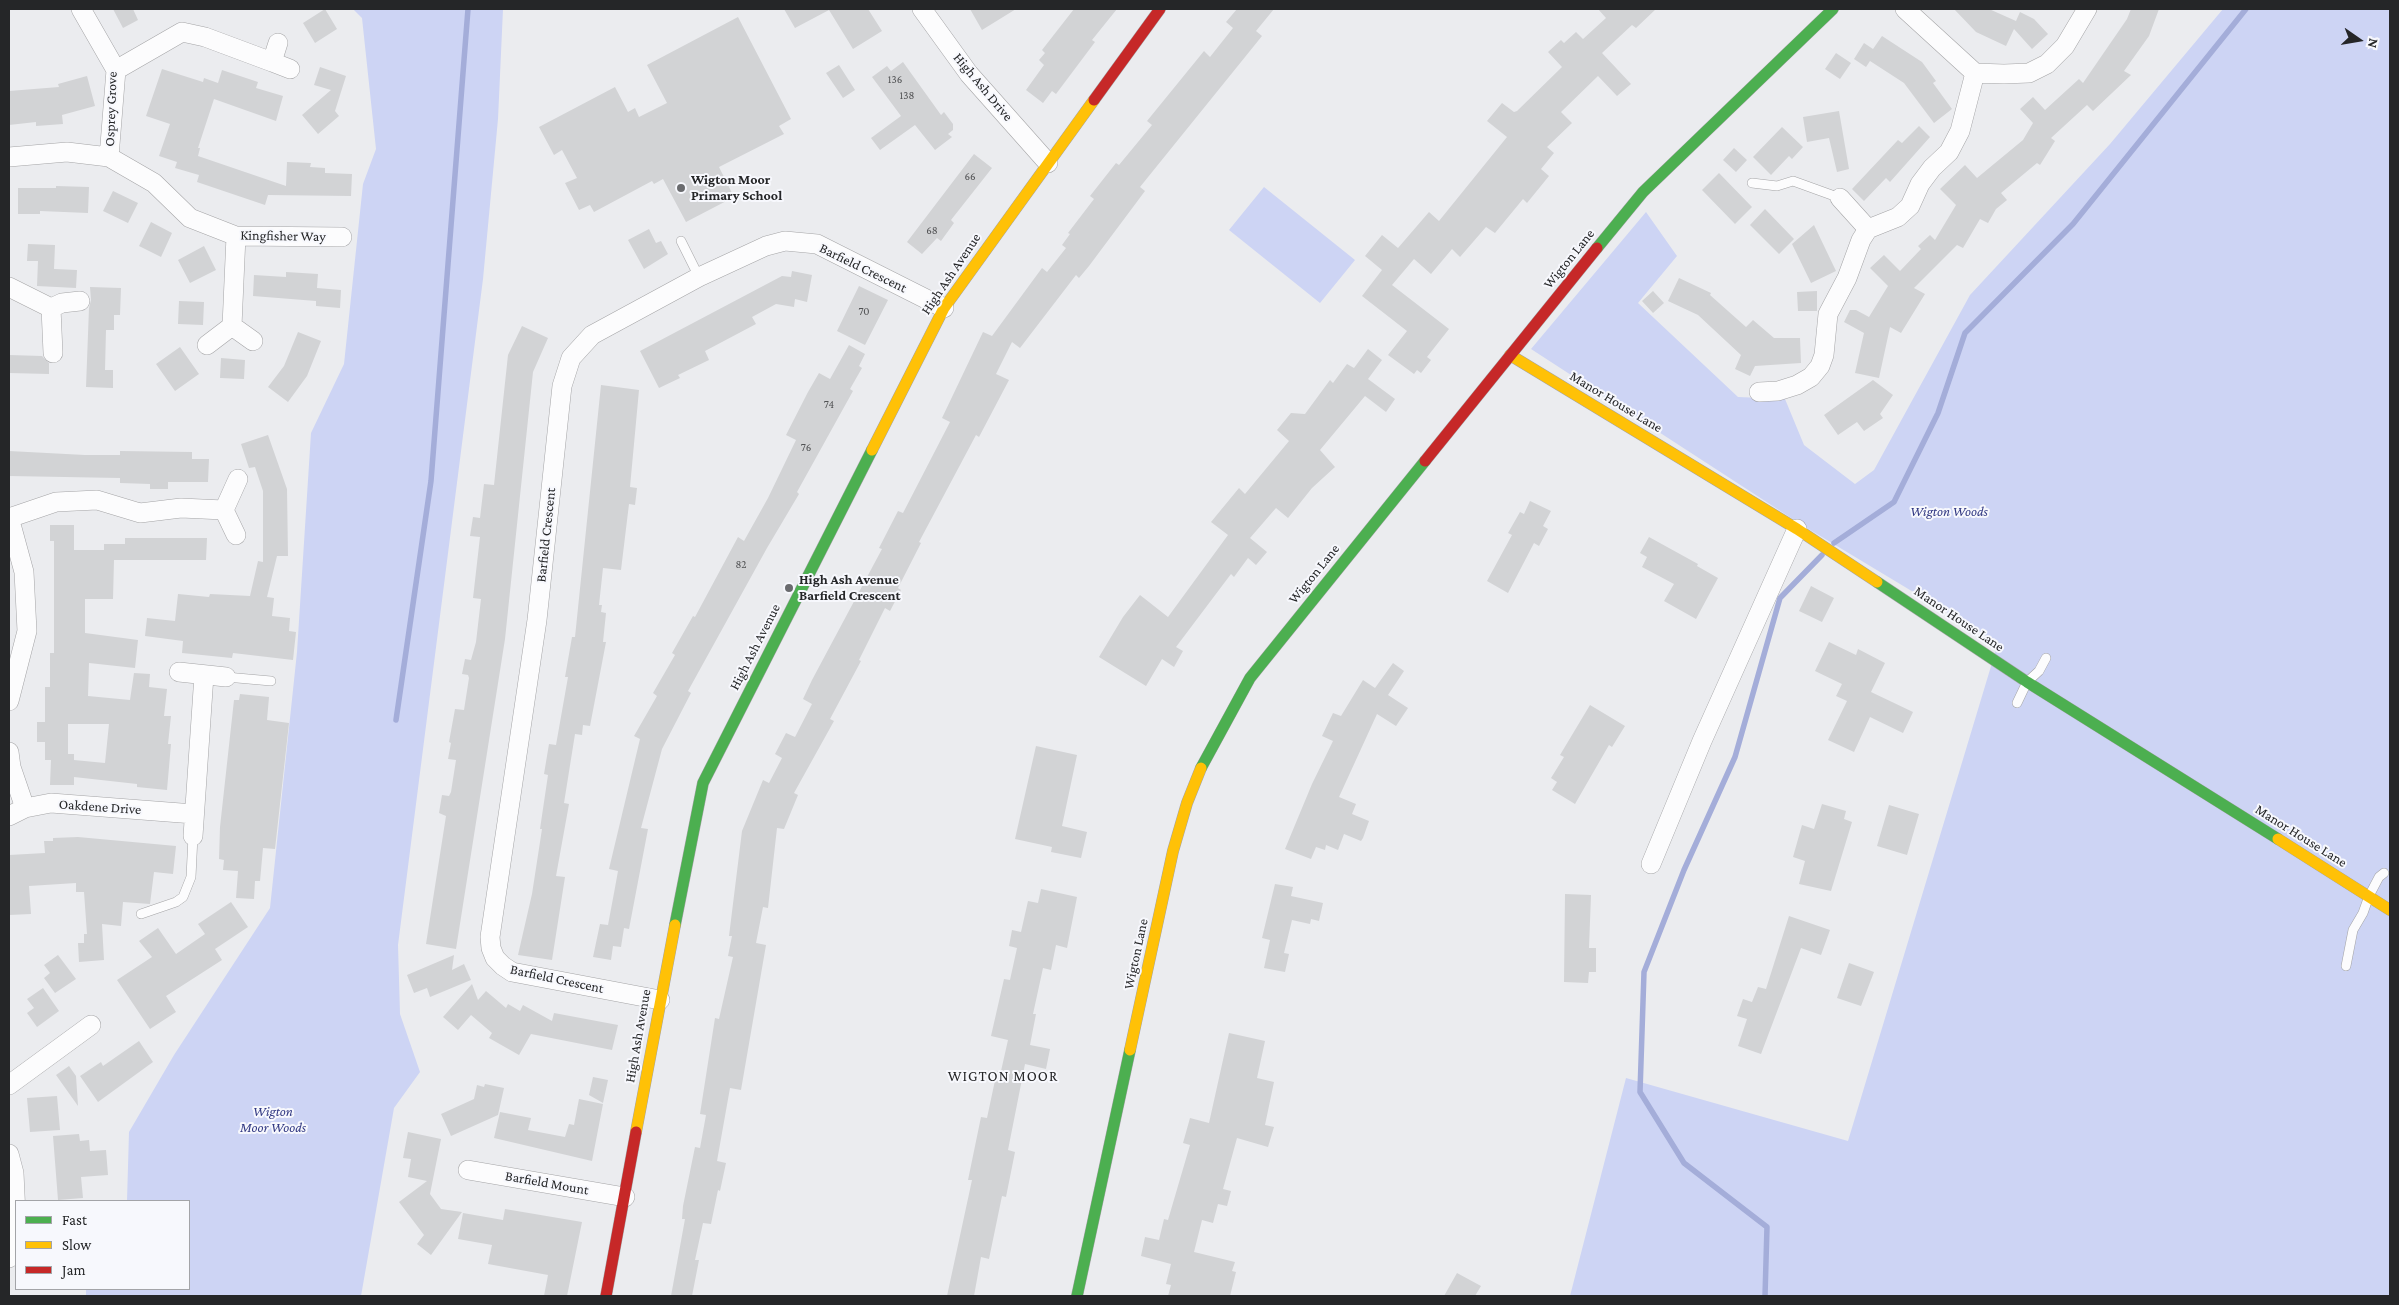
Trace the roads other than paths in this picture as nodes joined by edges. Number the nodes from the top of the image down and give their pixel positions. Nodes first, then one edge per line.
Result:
1 (81, 9) edge
2 (922, 9) edge
3 (1160, 9) edge
4 (1833, 9) edge
5 (1905, 9) edge
6 (2087, 9) edge
7 (278, 43) dead end
8 (272, 62) junction
9 (290, 69) dead end
10 (116, 70) junction
11 (1975, 73) junction
12 (9, 157) edge
13 (109, 157) junction
14 (1048, 163) junction
15 (1752, 183) dead end
16 (1840, 198) joint
17 (1868, 230) junction
18 (236, 236) junction
19 (342, 237) dead end
20 (681, 242) dead end
21 (699, 277) junction
22 (9, 287) edge
23 (80, 301) dead end
24 (51, 308) junction
25 (944, 308) junction
26 (232, 326) junction
27 (253, 340) dead end
28 (207, 345) dead end
29 (53, 353) dead end
30 (1510, 355) junction
31 (1759, 392) dead end
32 (238, 479) dead end
33 (224, 510) junction
34 (9, 518) edge
35 (1797, 529) junction
36 (236, 535) dead end
37 (18, 631) edge
38 (2046, 658) dead end
39 (178, 672) dead end
40 (204, 675) junction
41 (226, 677) joint
42 (271, 681) dead end
43 (2027, 682) junction
44 (9, 701) edge
45 (2018, 703) dead end
46 (9, 752) edge
47 (17, 812) edge
48 (194, 814) junction
49 (192, 836) joint
50 (1651, 864) dead end
51 (2384, 873) dead end
52 (2368, 896) junction
53 (2390, 910) edge
54 (141, 914) dead end
55 (2346, 966) dead end
56 (660, 1000) junction
57 (91, 1025) dead end
58 (9, 1085) edge
59 (9, 1154) edge
60 (468, 1170) dead end
61 (625, 1197) junction
62 (15, 1200) edge
63 (15, 1221) edge
64 (9, 1258) edge
65 (606, 1296) edge
66 (1077, 1296) edge

1 - 10 street, Osprey Grove
2 - 14 street, High Ash Drive
3 - 14 street, High Ash Avenue
4 - 30 street, Wigton Lane
5 - 11 street
6 - 11 street
7 - 8 street
8 - 9 street
8 - 10 street
10 - 13 street, Osprey Grove
11 - 17 street
12 - 13 street, Kingfisher Way
13 - 18 street, Kingfisher Way
14 - 25 street, High Ash Avenue
15 - 16 lane
16 - 17 street
17 - 31 street
18 - 19 street, Kingfisher Way
18 - 26 street
20 - 21 lane
21 - 25 street, Barfield Crescent
21 - 56 street, Barfield Crescent
22 - 24 street
23 - 24 street
24 - 29 street
25 - 56 street, High Ash Avenue
26 - 27 street
26 - 28 street
30 - 35 street, Manor House Lane
30 - 66 street, Wigton Lane
32 - 33 street
33 - 34 street
33 - 36 street
34 - 37 street
35 - 43 street, Manor House Lane
35 - 50 street
37 - 44 street
38 - 43 lane
39 - 40 street
40 - 41 street
40 - 48 street
41 - 42 lane
43 - 45 lane
43 - 52 street, Manor House Lane
46 - 47 street
47 - 48 street, Oakdene Drive
48 - 49 street
49 - 54 lane
51 - 52 lane
52 - 53 street, Manor House Lane
52 - 55 lane
56 - 61 street, High Ash Avenue
57 - 58 street
59 - 62 street
60 - 61 street, Barfield Mount
61 - 65 street, High Ash Avenue
63 - 64 street

